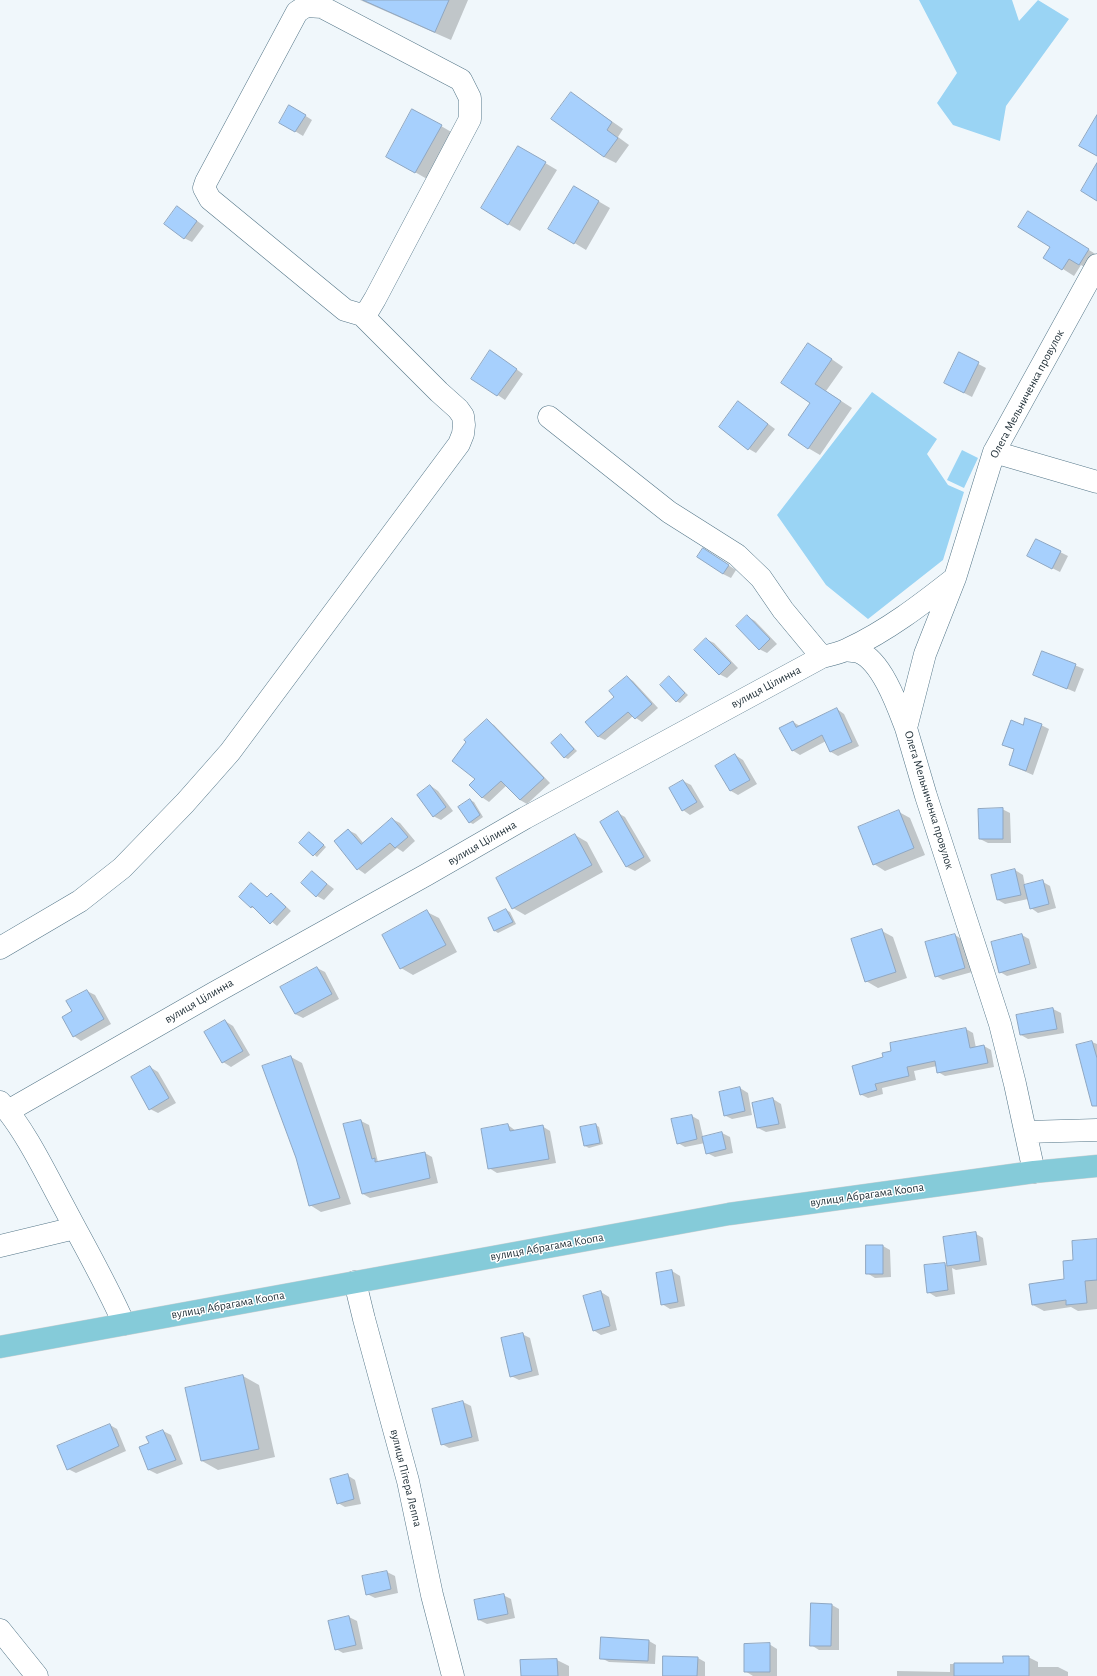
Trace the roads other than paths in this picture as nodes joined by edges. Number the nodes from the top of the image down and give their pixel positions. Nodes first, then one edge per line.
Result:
1 (307, 3) edge
2 (1097, 265) edge
3 (362, 315) junction
4 (549, 416) dead end
5 (994, 452) junction
6 (1097, 482) edge
7 (955, 578) junction
8 (847, 650) junction
9 (822, 657) junction
10 (906, 728) junction
11 (0, 948) edge
12 (4, 1106) edge
13 (1097, 1130) edge
14 (1026, 1132) junction
15 (1097, 1166) edge
16 (1034, 1172) junction
17 (75, 1228) junction
18 (0, 1246) edge
19 (355, 1282) junction
20 (124, 1324) junction
21 (0, 1347) edge
22 (0, 1630) edge
23 (37, 1676) edge
24 (453, 1676) edge

1 - 3 street
1 - 3 street
2 - 5 street, Олега Мельниченка провулок
3 - 11 street
4 - 9 street
5 - 6 street
5 - 7 street, Олега Мельниченка провулок
7 - 8 street, вулиця Цілинна
7 - 10 street, Олега Мельниченка провулок
8 - 9 street, вулиця Цілинна
8 - 10 street
9 - 12 street, вулиця Цілинна
10 - 14 street, Олега Мельниченка провулок
12 - 17 street
13 - 14 street
14 - 16 street, Олега Мельниченка провулок
15 - 16 main road, вулиця Абрагама Коопа
16 - 19 main road, вулиця Абрагама Коопа
17 - 18 street
17 - 20 street
19 - 20 main road, вулиця Абрагама Коопа
19 - 24 street, вулиця Пітера Леппа
20 - 21 main road, вулиця Абрагама Коопа
22 - 23 street

